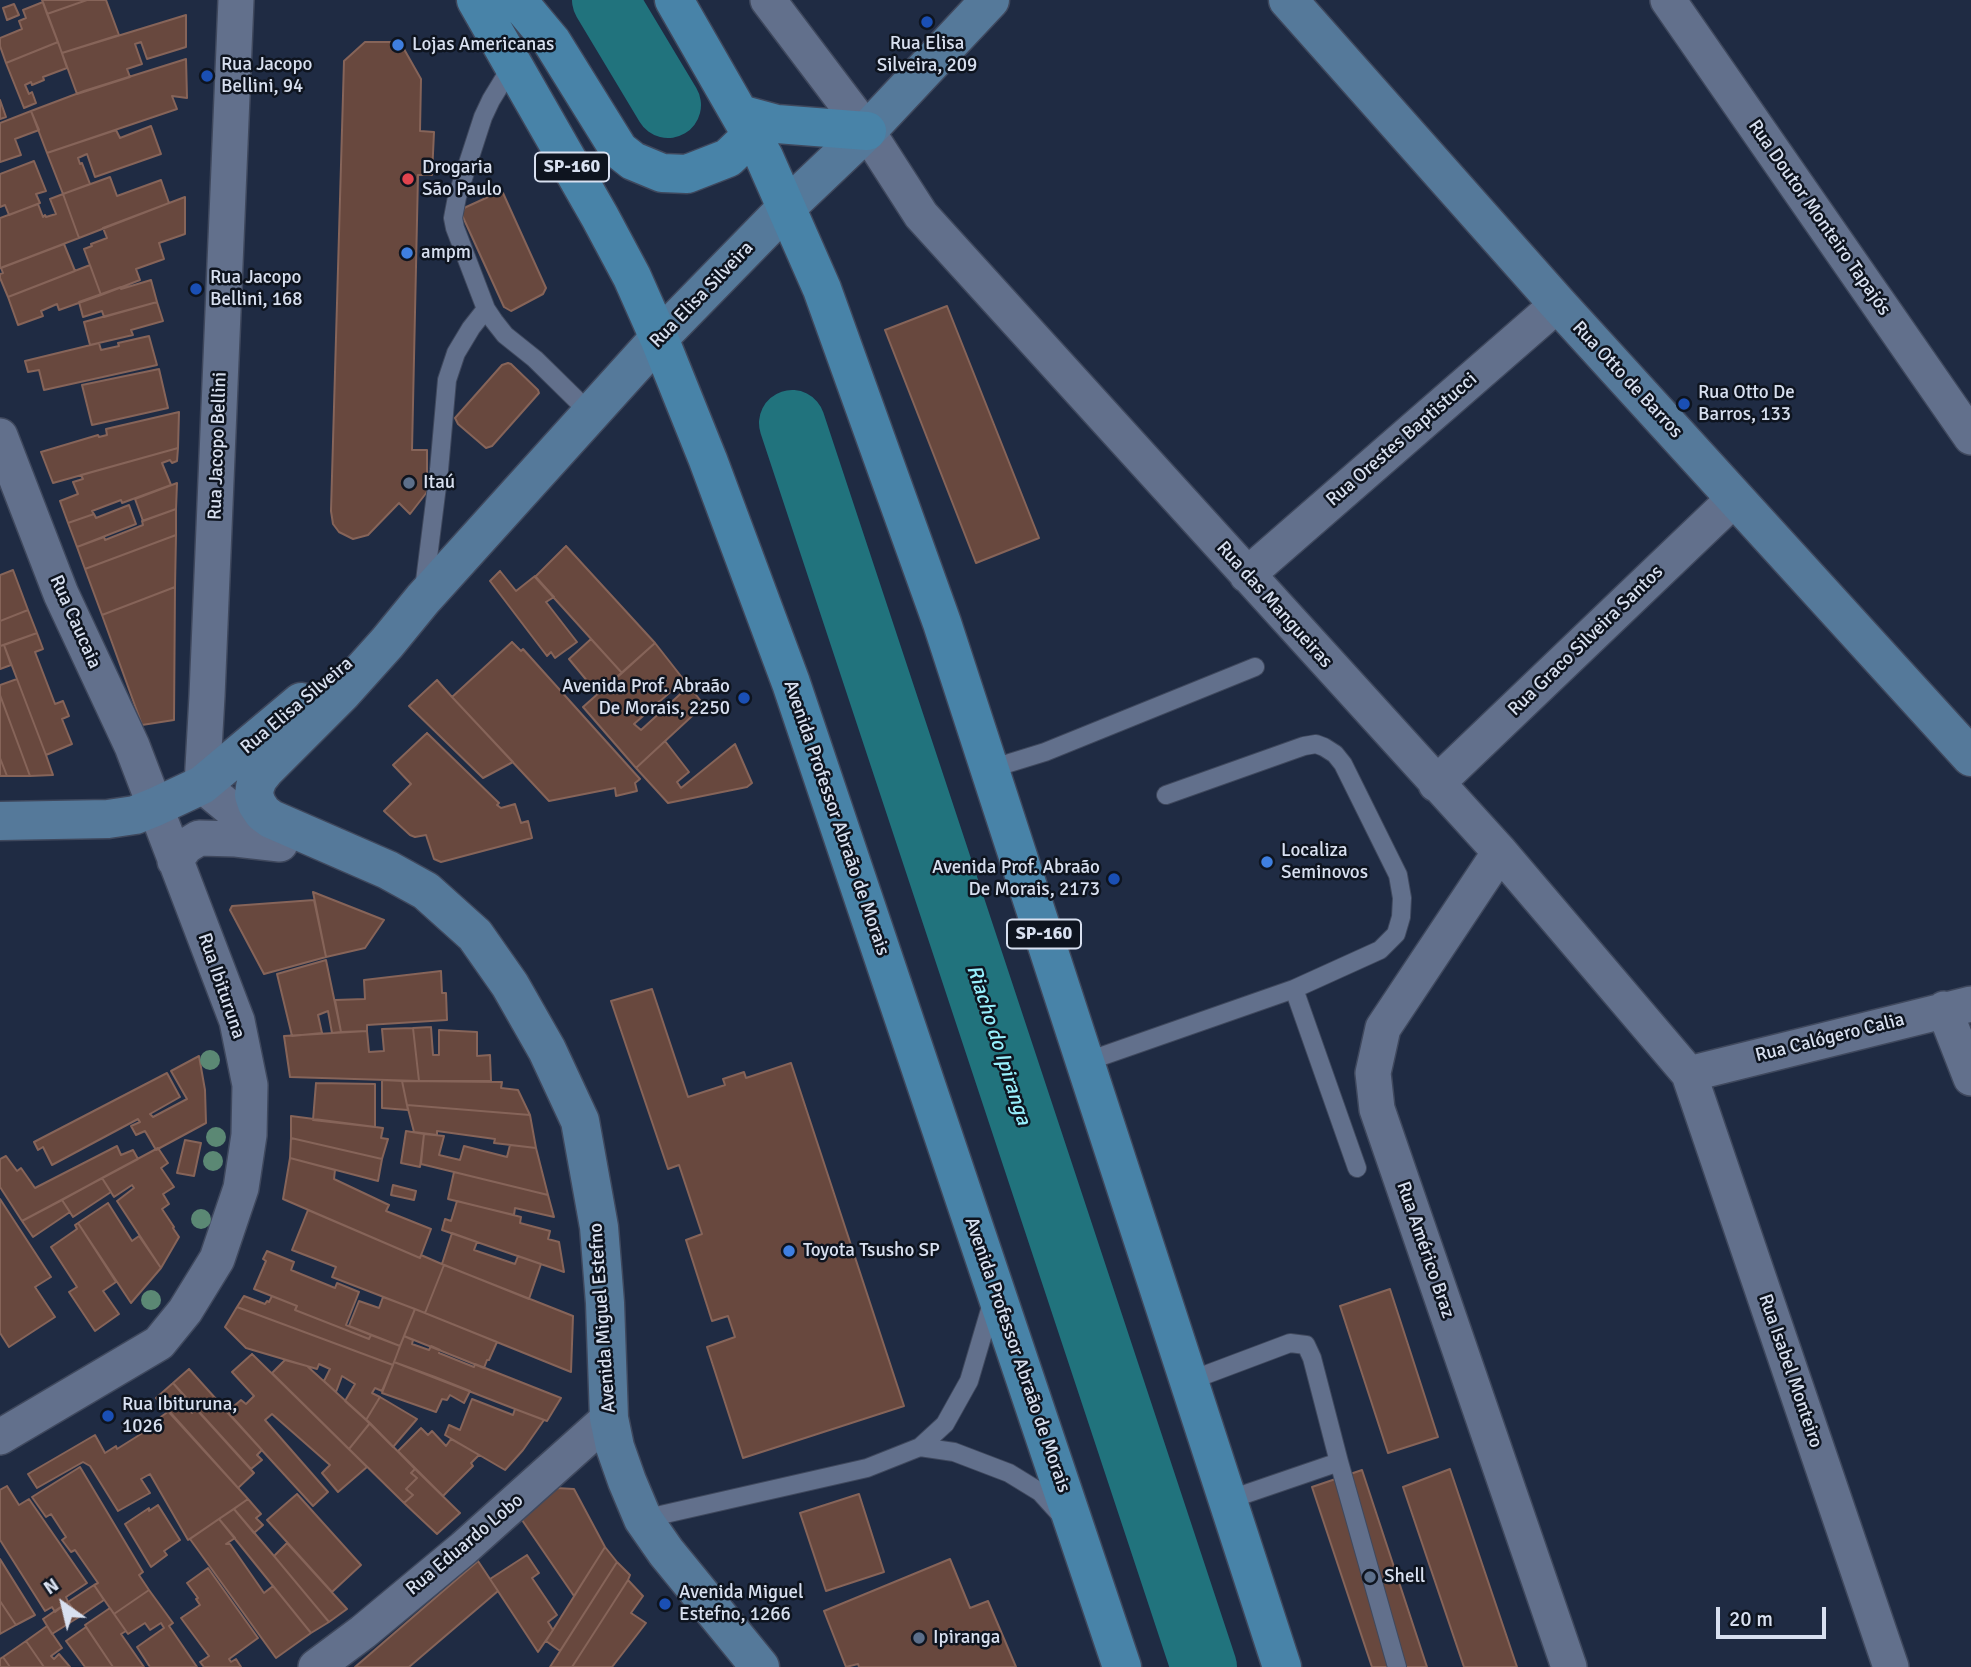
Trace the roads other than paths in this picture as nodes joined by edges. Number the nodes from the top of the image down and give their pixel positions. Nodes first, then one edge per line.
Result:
1 (236, 0) edge
2 (476, 0) edge
3 (517, 0) edge
4 (674, 0) edge
5 (768, 0) edge
6 (990, 0) edge
7 (1288, 0) edge
8 (1668, 0) edge
9 (513, 64) junction
10 (746, 124) junction
11 (867, 131) junction
12 (787, 207) junction
13 (1558, 304) junction
14 (486, 309) junction
15 (660, 338) junction
16 (590, 413) junction
17 (0, 436) edge
18 (1971, 437) edge
19 (1735, 498) junction
20 (1247, 575) junction
21 (423, 599) junction
22 (1255, 667) dead end
23 (1971, 757) edge
24 (990, 769) junction
25 (1436, 784) junction
26 (202, 785) junction
27 (254, 795) joint
28 (1166, 795) dead end
29 (155, 807) junction
30 (0, 821) edge
31 (290, 846) junction
32 (1500, 852) junction
33 (350, 854) junction
34 (175, 861) junction
35 (1294, 989) junction
36 (1958, 1007) edge
37 (1085, 1062) junction
38 (1689, 1074) junction
39 (1971, 1078) edge
40 (1357, 1168) dead end
41 (996, 1291) junction
42 (1189, 1381) junction
43 (610, 1418) junction
44 (0, 1437) edge
45 (920, 1447) junction
46 (1339, 1462) junction
47 (1228, 1500) junction
48 (643, 1519) junction
49 (1077, 1532) junction
50 (316, 1667) edge
51 (760, 1667) edge
52 (1122, 1667) edge
53 (1282, 1667) edge
54 (1397, 1667) edge
55 (1569, 1667) edge
56 (1891, 1667) edge

1 - 26 street, Rua Jacopo Bellini
2 - 9 main road, Avenida Professor Abraão de Morais / SP-160
3 - 10 main road
4 - 10 main road, SP-160
5 - 11 street
6 - 11 street, Rua Elisa Silveira
7 - 13 street, Rua Otto de Barros
8 - 18 street, Rua Doutor Monteiro Tapajós
9 - 14 lane
9 - 15 main road, Avenida Professor Abraão de Morais / SP-160
10 - 11 main road
10 - 12 main road, SP-160
11 - 12 street, Rua Elisa Silveira
11 - 20 street, Rua das Mangueiras
12 - 15 street, Rua Elisa Silveira
12 - 24 main road, SP-160
13 - 19 street, Rua Otto de Barros
13 - 20 street, Rua Orestes Baptistucci
14 - 16 lane
14 - 21 lane
15 - 16 street, Rua Elisa Silveira
15 - 41 main road, Avenida Professor Abraão de Morais / SP-160
16 - 21 street, Rua Elisa Silveira
17 - 29 street, Rua Caucaia
19 - 23 street, Rua Otto de Barros
19 - 25 street, Rua Graco Silveira Santos
20 - 25 street, Rua das Mangueiras
21 - 26 street, Rua Elisa Silveira
21 - 27 street, Rua Elisa Silveira
22 - 24 lane
24 - 37 main road, SP-160
25 - 32 street, Rua das Mangueiras
26 - 29 street
26 - 31 street
27 - 33 street, Avenida Miguel Estefno
28 - 35 lane
29 - 30 street
29 - 34 street, Rua Ibituruna
31 - 33 street, Avenida Miguel Estefno
31 - 34 street, Avenida Miguel Estefno
32 - 38 street, Rua das Mangueiras
32 - 55 street, Rua Américo Braz
33 - 43 street, Avenida Miguel Estefno
34 - 44 street, Rua Ibituruna
35 - 37 lane
35 - 40 lane
36 - 38 street, Rua Calógero Calia
36 - 39 street
37 - 42 main road, SP-160
38 - 56 street, Rua Isabel Monteiro
41 - 45 lane
41 - 49 main road, Avenida Professor Abraão de Morais / SP-160
42 - 46 lane
42 - 47 main road, SP-160
43 - 48 street, Avenida Miguel Estefno
43 - 50 street, Rua Eduardo Lobo
45 - 48 lane
45 - 49 lane
46 - 47 lane
46 - 54 lane
47 - 53 main road, SP-160
48 - 51 street, Avenida Miguel Estefno
49 - 52 main road, Avenida Professor Abraão de Morais / SP-160

